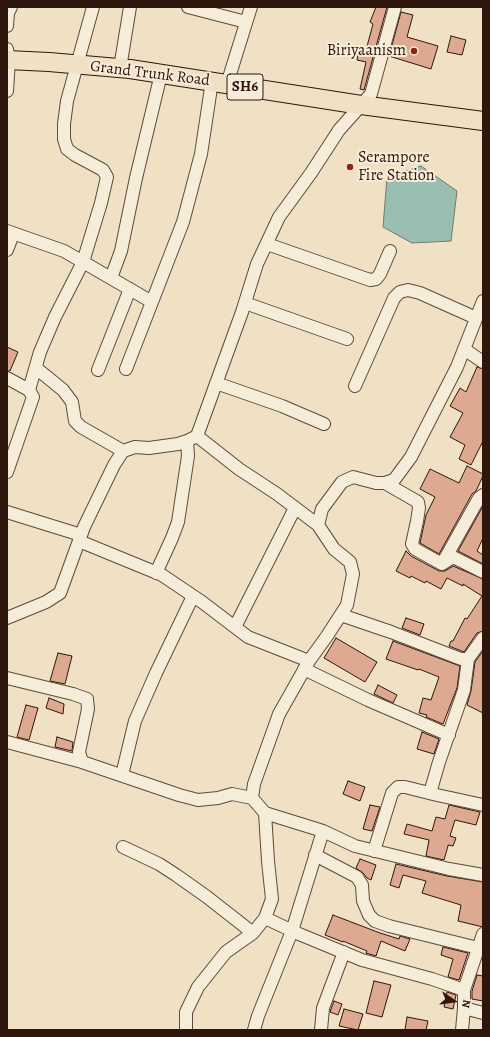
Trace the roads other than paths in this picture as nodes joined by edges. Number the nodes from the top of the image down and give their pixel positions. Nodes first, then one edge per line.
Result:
1 (11, 7) edge
2 (93, 7) edge
3 (130, 7) edge
4 (188, 7) edge
5 (251, 7) edge
6 (396, 7) edge
7 (246, 22) junction
8 (7, 26) edge
9 (8, 57) edge
10 (78, 64) junction
11 (120, 68) junction
12 (161, 74) junction
13 (219, 83) junction
14 (7, 91) edge
15 (361, 105) junction
16 (483, 121) edge
17 (10, 233) edge
18 (266, 244) junction
19 (7, 250) edge
20 (390, 251) dead end
21 (83, 262) junction
22 (111, 278) junction
23 (130, 290) junction
24 (483, 301) edge
25 (152, 302) junction
26 (245, 303) junction
27 (476, 318) junction
28 (347, 339) dead end
29 (464, 349) junction
30 (483, 362) edge
31 (36, 368) junction
32 (126, 369) dead end
33 (98, 370) dead end
34 (7, 378) edge
35 (216, 383) junction
36 (355, 386) dead end
37 (29, 390) junction
38 (324, 424) dead end
39 (192, 439) junction
40 (123, 451) junction
41 (7, 472) edge
42 (385, 483) junction
43 (483, 495) edge
44 (295, 508) junction
45 (7, 512) edge
46 (318, 525) junction
47 (80, 538) junction
48 (442, 564) junction
49 (483, 572) edge
50 (156, 573) junction
51 (193, 596) junction
52 (341, 615) junction
53 (7, 618) edge
54 (235, 627) junction
55 (483, 638) edge
56 (468, 659) junction
57 (307, 665) junction
58 (7, 678) edge
59 (449, 735) junction
60 (7, 742) edge
61 (82, 762) junction
62 (122, 775) junction
63 (430, 793) junction
64 (252, 798) junction
65 (483, 805) edge
66 (264, 813) junction
67 (323, 831) junction
68 (123, 847) dead end
69 (374, 851) junction
70 (315, 855) junction
71 (483, 875) edge
72 (265, 918) junction
73 (292, 931) junction
74 (253, 933) junction
75 (481, 939) edge
76 (344, 952) junction
77 (464, 990) junction
78 (464, 1008) junction
79 (483, 1013) edge
80 (186, 1030) edge
81 (254, 1030) edge
82 (321, 1030) edge
83 (462, 1030) edge

1 - 8 street
2 - 10 street
3 - 11 street
4 - 7 street
5 - 7 street
6 - 15 street
7 - 13 street
9 - 10 main road, Grand Trunk Road / SH6
9 - 14 street
10 - 11 main road, Grand Trunk Road / SH6
10 - 21 street
11 - 12 main road, Grand Trunk Road / SH6
12 - 13 main road, Grand Trunk Road / SH6
12 - 22 street
13 - 15 main road, Grand Trunk Road / SH6
13 - 25 street
15 - 16 main road, Grand Trunk Road / SH6
15 - 18 street
17 - 19 street
17 - 21 street
18 - 20 street
18 - 26 street
21 - 22 street
21 - 31 street
22 - 23 street
23 - 25 street
23 - 33 street
24 - 27 street
25 - 32 street
26 - 28 street
26 - 35 street
27 - 29 street
27 - 36 street
29 - 30 street
29 - 42 street
31 - 37 street
31 - 40 street
34 - 37 street
35 - 38 street
35 - 39 street
37 - 41 street
39 - 40 street
39 - 44 street
39 - 50 street
40 - 47 street
42 - 46 street
42 - 48 street
43 - 48 street
44 - 46 street
44 - 54 street
45 - 47 street
46 - 52 street
47 - 50 street
47 - 53 street
48 - 49 street
50 - 51 street
51 - 54 street
51 - 62 street
52 - 56 street
52 - 57 street
54 - 57 street
55 - 56 street
56 - 59 street
57 - 59 street
57 - 64 street
58 - 61 street
59 - 63 street
60 - 61 street
61 - 62 street
62 - 64 street
63 - 65 street
63 - 69 street
64 - 66 street
66 - 67 street
66 - 72 street
67 - 69 street
67 - 70 street
68 - 74 street
69 - 71 street
70 - 73 street
70 - 75 street
72 - 73 street
72 - 74 street
73 - 76 street
73 - 81 street
74 - 80 street
75 - 77 street
76 - 77 street
76 - 82 street
77 - 78 street
78 - 79 street
78 - 83 street

